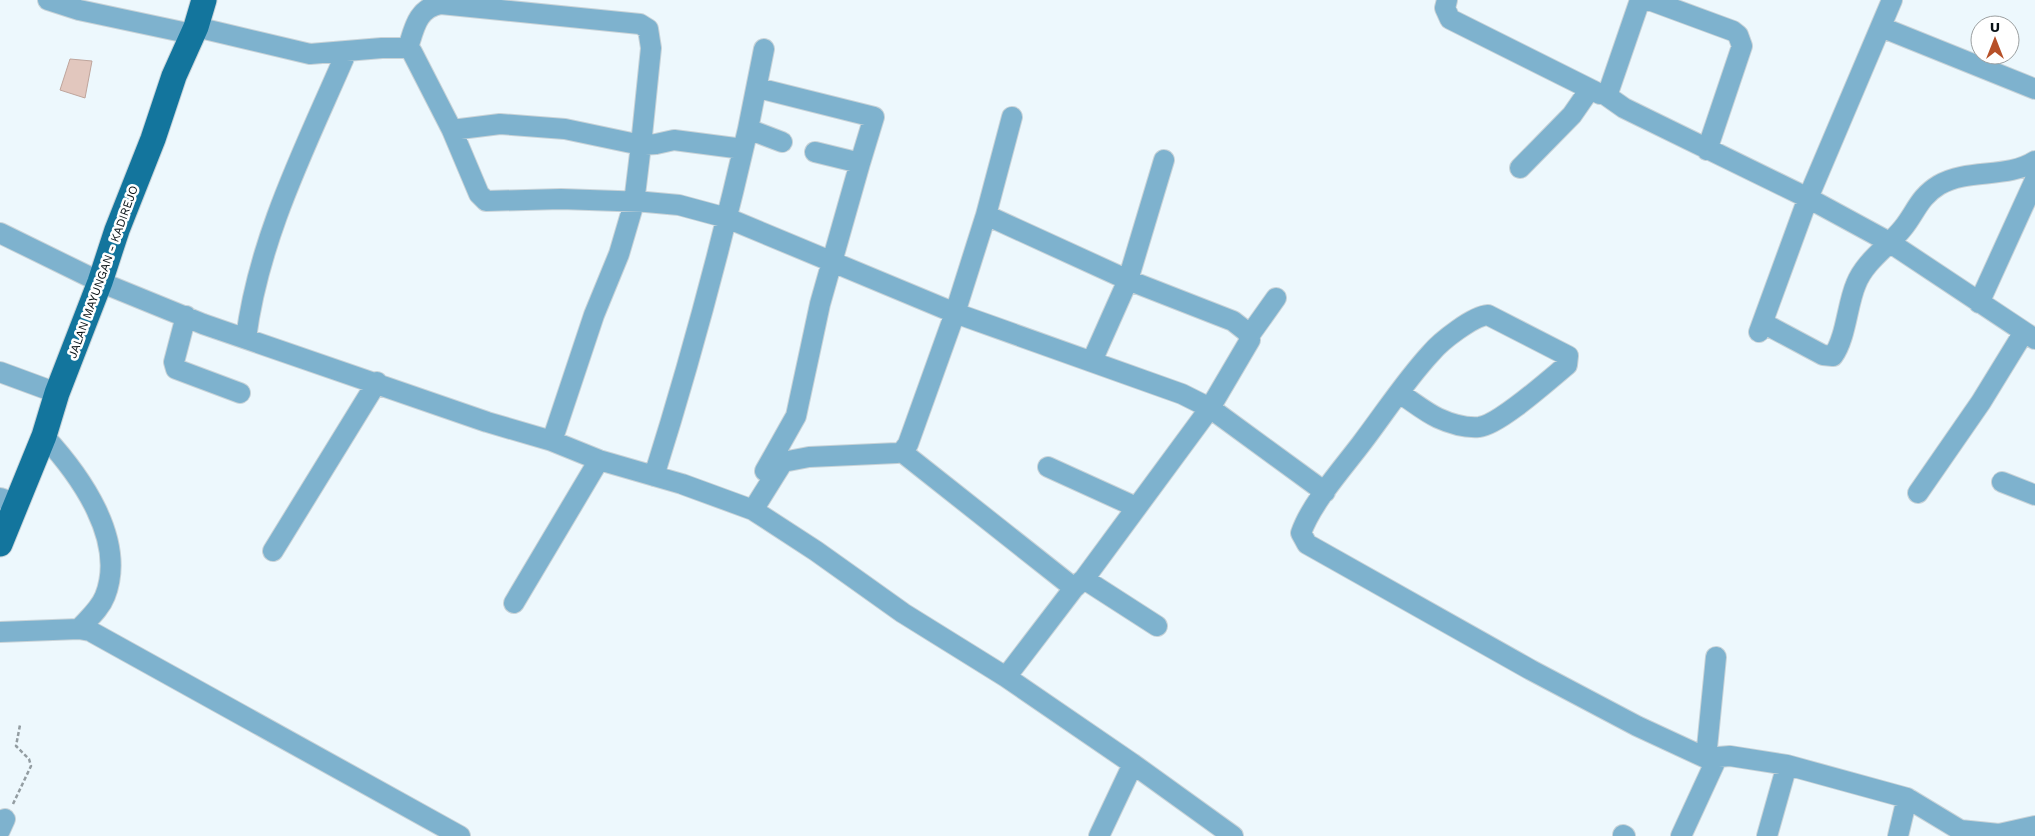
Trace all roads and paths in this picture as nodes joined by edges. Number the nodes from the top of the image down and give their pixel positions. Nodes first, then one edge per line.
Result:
1 (48, 0) edge
2 (204, 0) edge
3 (1447, 0) edge
4 (1640, 0) edge
5 (1649, 0) edge
6 (1892, 0) edge
7 (440, 2) edge
8 (1881, 27) junction
9 (194, 31) junction
10 (408, 48) junction
11 (764, 49) dead end
12 (347, 51) junction
13 (758, 88) junction
14 (2035, 89) edge
15 (1598, 93) junction
16 (1012, 117) dead end
17 (748, 129) junction
18 (452, 130) junction
19 (782, 142) dead end
20 (640, 145) junction
21 (743, 149) junction
22 (1707, 150) junction
23 (815, 152) dead end
24 (1164, 160) dead end
25 (2035, 161) edge
26 (860, 164) junction
27 (1520, 168) dead end
28 (2035, 180) edge
29 (1808, 198) junction
30 (634, 203) junction
31 (986, 215) junction
32 (727, 218) junction
33 (0, 234) edge
34 (1889, 242) junction
35 (832, 260) junction
36 (1128, 280) junction
37 (100, 282) junction
38 (1276, 298) dead end
39 (1978, 303) junction
40 (955, 313) junction
41 (186, 316) junction
42 (2030, 335) edge
43 (1249, 336) junction
44 (246, 338) junction
45 (1092, 361) junction
46 (0, 372) edge
47 (377, 382) junction
48 (57, 393) junction
49 (240, 393) dead end
50 (1399, 393) junction
51 (1210, 408) junction
52 (44, 436) junction
53 (552, 441) junction
54 (902, 452) junction
55 (599, 460) junction
56 (1048, 466) dead end
57 (654, 476) junction
58 (2002, 482) dead end
59 (1325, 492) junction
60 (1918, 493) dead end
61 (2035, 495) edge
62 (8, 500) edge
63 (746, 507) junction
64 (1136, 507) junction
65 (0, 544) edge
66 (273, 551) dead end
67 (1079, 583) junction
68 (514, 603) dead end
69 (1156, 626) dead end
70 (79, 629) junction
71 (0, 632) edge
72 (1716, 657) dead end
73 (1006, 677) junction
74 (20, 725) dead end
75 (1711, 758) junction
76 (1133, 764) junction
77 (1787, 765) junction
78 (1907, 798) junction
79 (3, 825) edge
80 (2035, 826) edge
81 (460, 836) edge
82 (1099, 836) edge
83 (1233, 836) edge
84 (1681, 836) edge
85 (1767, 836) edge
86 (1898, 836) edge

1 - 9 street
2 - 9 main road, JALAN MAYUNGAN - KADIREJO
3 - 15 street
4 - 15 street
5 - 22 street
6 - 8 street
7 - 10 street
7 - 20 street
8 - 14 street
8 - 29 street
9 - 12 street
9 - 37 main road, JALAN MAYUNGAN - KADIREJO
10 - 12 street
10 - 18 street
11 - 13 street
12 - 44 street
13 - 17 street
13 - 26 street
15 - 22 street
15 - 27 street
16 - 31 street
17 - 19 street
17 - 21 street
18 - 20 street
18 - 30 street
20 - 21 street
20 - 30 street
21 - 32 street
22 - 29 street
23 - 26 street
24 - 36 street
25 - 34 street
26 - 35 street
28 - 39 street
29 - 34 street
29 - 34 street
30 - 32 street
30 - 53 street
31 - 36 street
31 - 40 street
32 - 35 street
32 - 57 street
33 - 37 street
34 - 39 street
35 - 40 street
35 - 63 street
36 - 43 street
36 - 45 street
37 - 41 street
37 - 48 main road, JALAN MAYUNGAN - KADIREJO
38 - 43 street
39 - 42 street
40 - 45 street
40 - 54 street
41 - 44 street
41 - 49 street
42 - 60 street
43 - 51 street
44 - 47 street
45 - 51 street
46 - 48 street
47 - 53 street
47 - 66 street
48 - 52 main road, JALAN MAYUNGAN - KADIREJO
50 - 50 street
50 - 59 street
51 - 59 street
51 - 64 street
52 - 62 main road, JALAN MAYUNGAN - KADIREJO
52 - 70 street
53 - 55 street
54 - 63 street
54 - 67 street
55 - 57 street
55 - 68 street
56 - 64 street
57 - 63 street
58 - 61 street
59 - 75 street
62 - 65 main road, JALAN MAYUNGAN - KADIREJO
63 - 73 street
64 - 67 street
67 - 69 street
67 - 73 street
70 - 71 street
70 - 81 street
72 - 75 street
73 - 76 street
74 - 79 path
75 - 77 street
75 - 84 street
76 - 82 street
76 - 83 street
77 - 78 street
77 - 85 street
78 - 80 street
78 - 86 street

